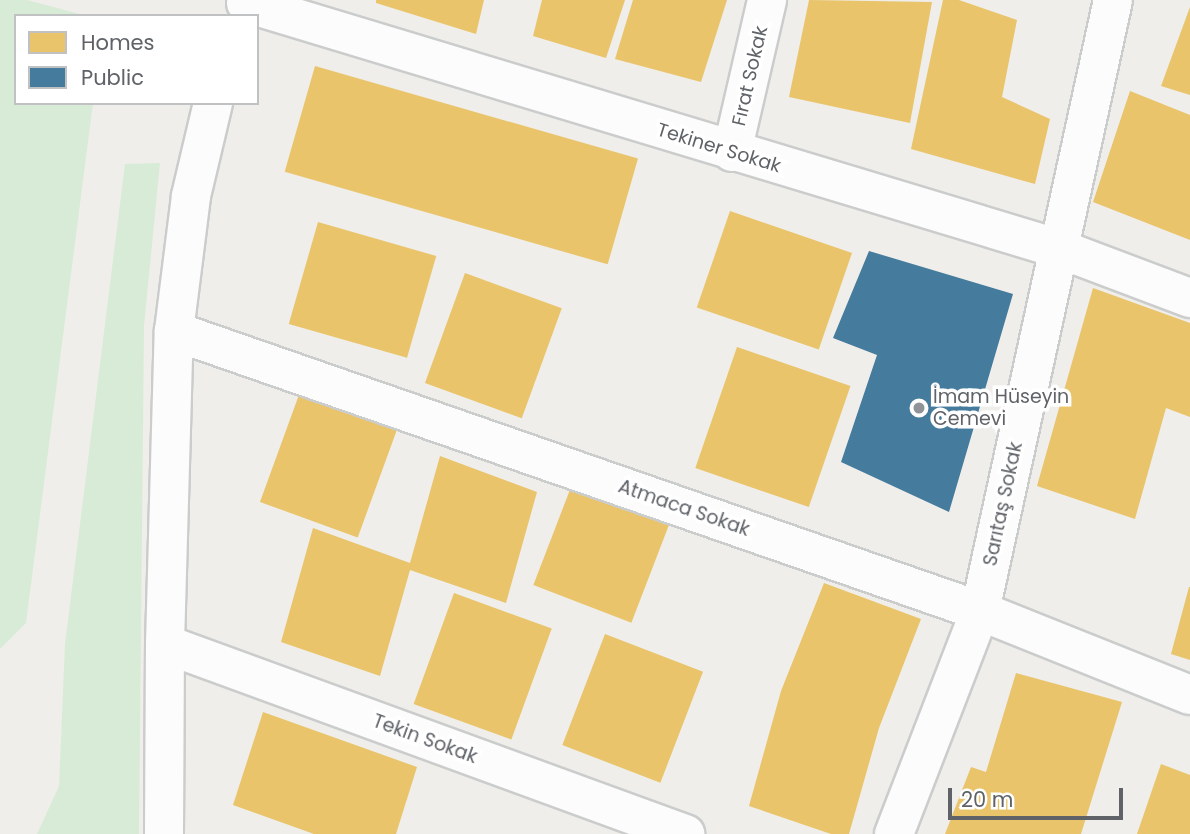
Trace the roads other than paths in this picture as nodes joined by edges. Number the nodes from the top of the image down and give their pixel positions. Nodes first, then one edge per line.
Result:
1 (767, 0) edge
2 (1113, 0) edge
3 (244, 6) edge
4 (213, 105) edge
5 (732, 152) junction
6 (1059, 249) junction
7 (1190, 298) edge
8 (174, 331) junction
9 (980, 611) junction
10 (165, 644) junction
11 (1190, 695) edge
12 (164, 834) edge
13 (685, 834) edge
14 (894, 834) edge

1 - 5 street, Fırat Sokak
2 - 6 street, Sarıtaş Sokak
3 - 5 street, Tekiner Sokak
4 - 8 street
5 - 6 street, Tekiner Sokak
6 - 7 street, Tekiner Sokak
6 - 9 street, Sarıtaş Sokak
8 - 9 street, Atmaca Sokak
8 - 10 street
9 - 11 street, Atmaca Sokak
9 - 14 street, Sarıtaş Sokak
10 - 12 street
10 - 13 street, Tekin Sokak

